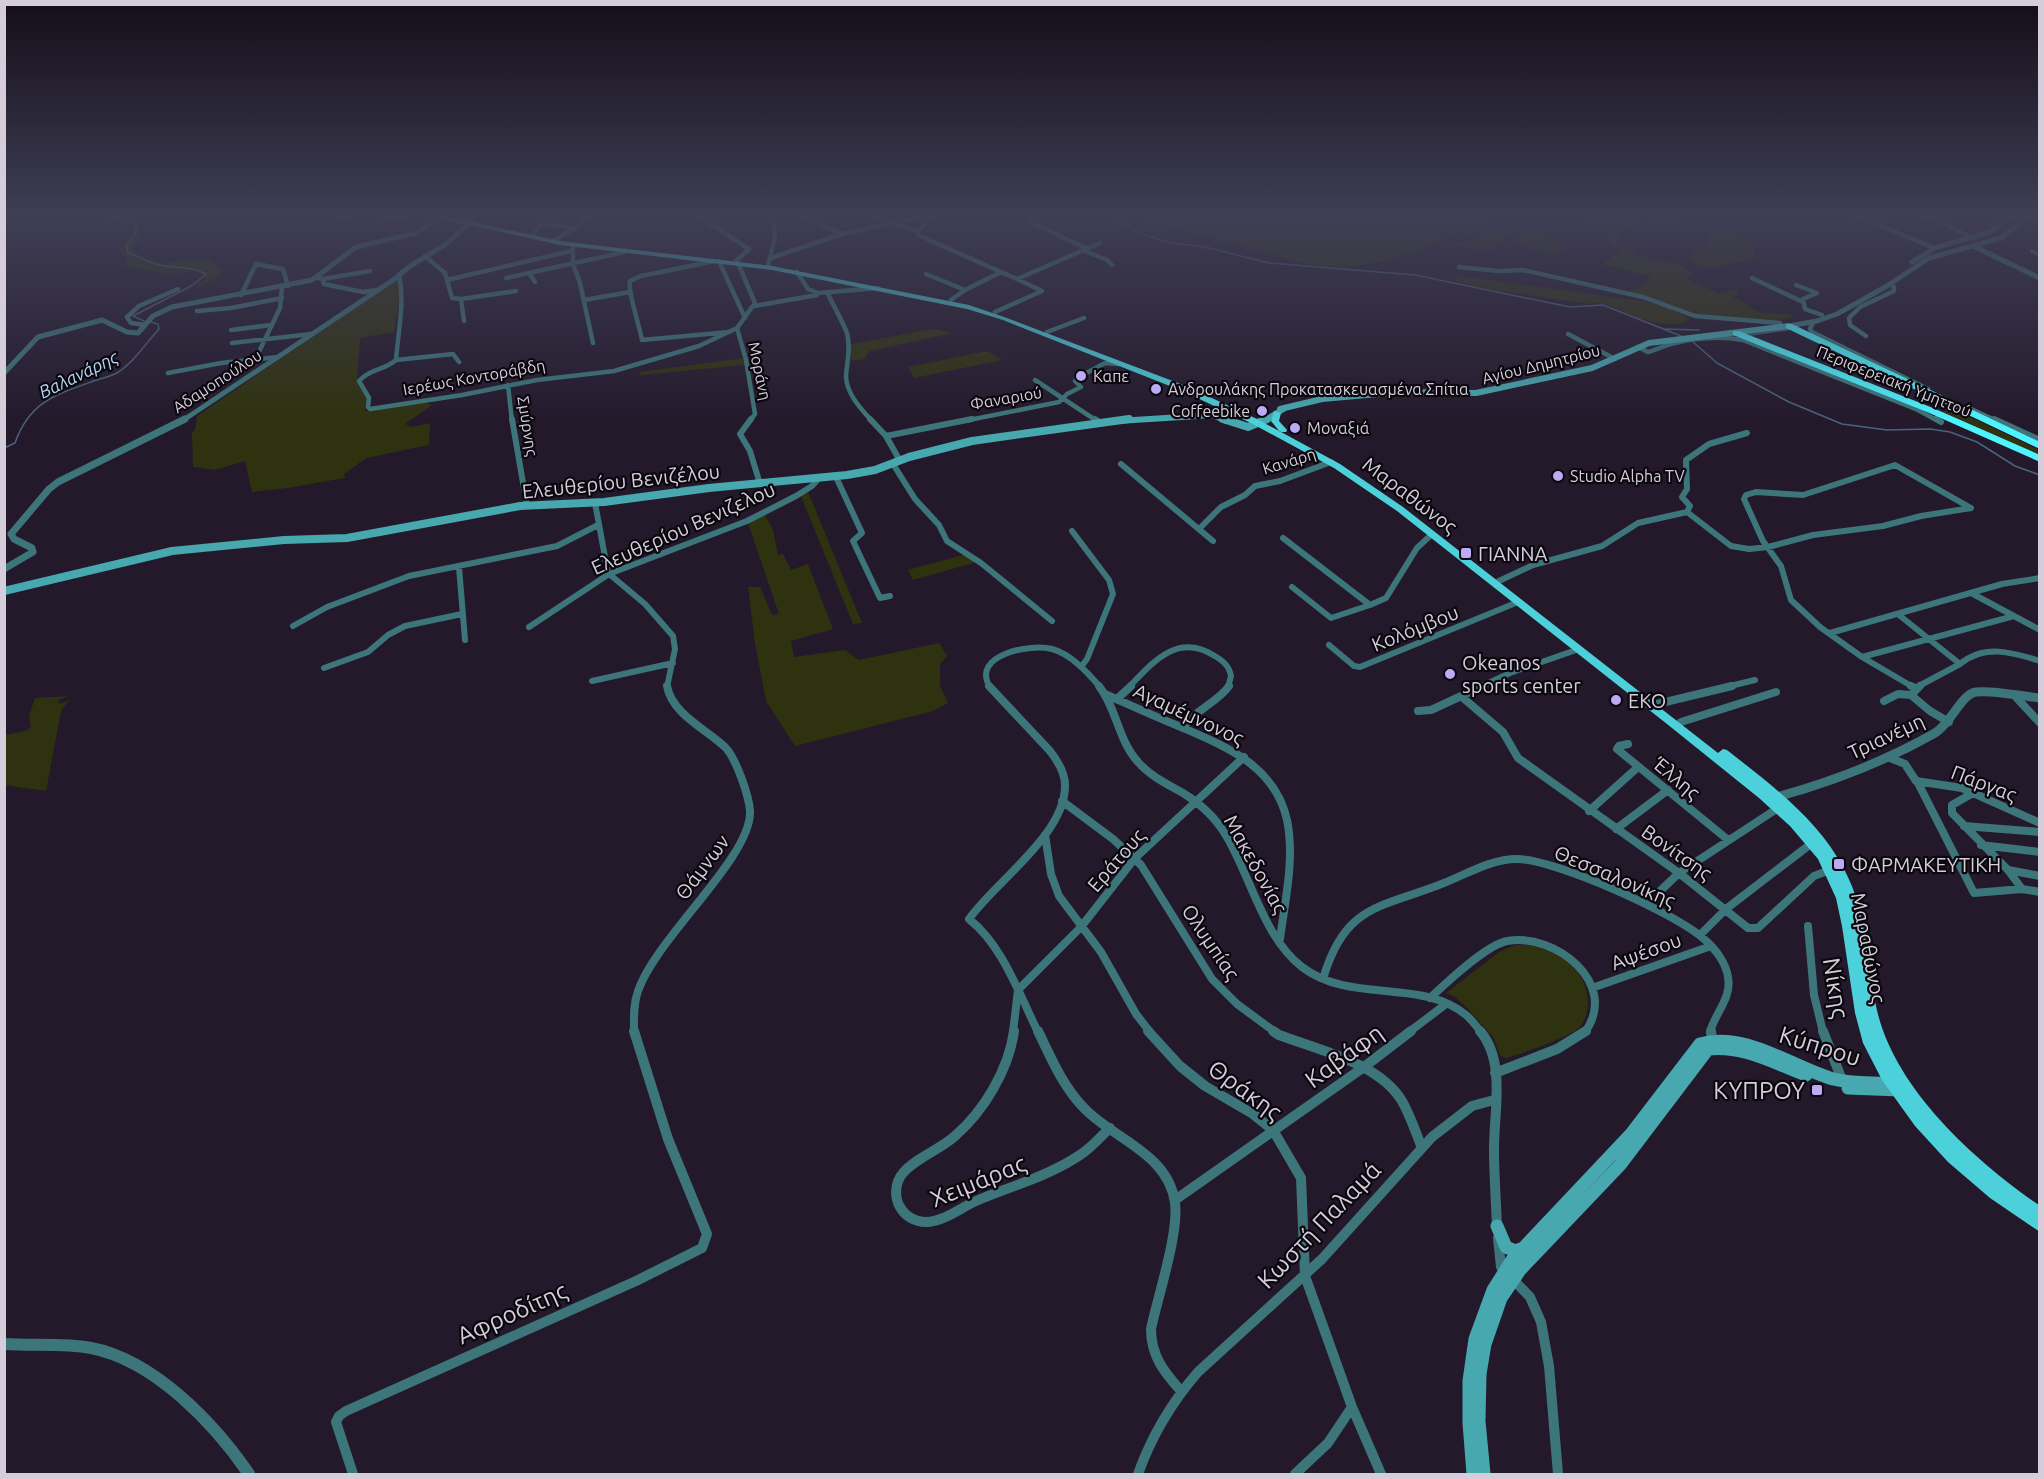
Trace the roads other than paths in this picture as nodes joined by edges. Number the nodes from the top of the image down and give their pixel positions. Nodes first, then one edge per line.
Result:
1 (247, 283) edge
2 (285, 283) edge
3 (298, 283) edge
4 (323, 283) edge
5 (388, 283) edge
6 (400, 283) edge
7 (448, 283) edge
8 (579, 283) edge
9 (628, 283) edge
10 (728, 283) edge
11 (747, 283) edge
12 (804, 283) edge
13 (853, 283) edge
14 (872, 283) edge
15 (948, 283) edge
16 (979, 283) edge
17 (1025, 283) edge
18 (1580, 283) edge
19 (1763, 283) edge
20 (1882, 283) edge
21 (1890, 284) joint
22 (1796, 285) dead end
23 (285, 286) junction
24 (878, 288) junction
25 (178, 289) dead end
26 (377, 290) junction
27 (965, 290) junction
28 (516, 291) dead end
29 (630, 292) junction
30 (241, 294) junction
31 (820, 294) junction
32 (828, 294) junction
33 (282, 298) junction
34 (461, 299) junction
35 (585, 300) junction
36 (951, 300) junction
37 (1803, 302) junction
38 (754, 306) junction
39 (197, 311) dead end
40 (995, 312) junction
41 (1822, 315) junction
42 (745, 318) junction
43 (1084, 318) dead end
44 (465, 321) dead end
45 (1813, 322) junction
46 (146, 323) junction
47 (1780, 323) junction
48 (1803, 323) junction
49 (271, 325) junction
50 (1789, 326) junction
51 (737, 328) junction
52 (231, 330) dead end
53 (1734, 331) junction
54 (729, 332) junction
55 (1047, 332) junction
56 (1806, 333) junction
57 (311, 334) junction
58 (1568, 334) dead end
59 (1866, 336) dead end
60 (1702, 337) junction
61 (265, 339) junction
62 (232, 343) dead end
63 (593, 343) dead end
64 (1665, 343) junction
65 (1638, 347) junction
66 (1650, 352) junction
67 (1095, 353) junction
68 (1623, 354) junction
69 (278, 357) junction
70 (1615, 358) junction
71 (255, 360) junction
72 (396, 360) junction
73 (459, 362) dead end
74 (1105, 363) junction
75 (1127, 365) junction
76 (4, 373) edge
77 (168, 373) dead end
78 (1035, 380) dead end
79 (508, 385) junction
80 (1062, 399) junction
81 (1281, 411) junction
82 (1259, 421) junction
83 (1941, 422) dead end
84 (1243, 423) junction
85 (1102, 424) junction
86 (1283, 430) junction
87 (1747, 434) dead end
88 (886, 436) junction
89 (2040, 440) edge
90 (2040, 446) edge
91 (2040, 459) edge
92 (896, 462) junction
93 (1331, 462) junction
94 (1121, 464) dead end
95 (836, 477) junction
96 (819, 478) junction
97 (760, 484) junction
98 (595, 502) junction
99 (527, 506) junction
100 (1687, 512) junction
101 (598, 525) junction
102 (1199, 529) junction
103 (1072, 531) dead end
104 (1432, 534) junction
105 (1283, 538) dead end
106 (1213, 541) dead end
107 (1768, 547) junction
108 (459, 567) junction
109 (4, 569) edge
110 (609, 574) junction
111 (2040, 578) edge
112 (1499, 581) junction
113 (1292, 587) dead end
114 (4, 591) edge
115 (1973, 594) junction
116 (890, 596) dead end
117 (1518, 602) junction
118 (1370, 605) junction
119 (462, 614) junction
120 (1899, 615) junction
121 (2014, 616) junction
122 (1052, 621) dead end
123 (293, 626) dead end
124 (529, 627) dead end
125 (2040, 630) edge
126 (1830, 633) junction
127 (1931, 639) junction
128 (465, 640) dead end
129 (1329, 645) dead end
130 (1579, 650) junction
131 (1862, 657) junction
132 (2040, 661) edge
133 (673, 663) junction
134 (1960, 664) junction
135 (1081, 667) junction
136 (324, 668) dead end
137 (1755, 680) dead end
138 (592, 681) dead end
139 (1913, 691) junction
140 (1776, 692) dead end
141 (1104, 693) junction
142 (2014, 695) junction
143 (1462, 696) junction
144 (2040, 698) edge
145 (1117, 699) junction
146 (1884, 701) dead end
147 (1657, 704) junction
148 (1418, 711) dead end
149 (1681, 722) junction
150 (1949, 722) junction
151 (2040, 723) edge
152 (1183, 728) junction
153 (1628, 744) dead end
154 (1244, 757) junction
155 (1890, 758) junction
156 (1638, 766) junction
157 (1917, 781) junction
158 (1668, 790) junction
159 (1972, 793) junction
160 (1062, 801) junction
161 (1195, 801) junction
162 (1776, 802) junction
163 (1589, 810) junction
164 (2040, 823) edge
165 (1964, 826) junction
166 (1616, 829) junction
167 (2040, 832) edge
168 (1045, 835) junction
169 (1727, 839) junction
170 (1812, 843) junction
171 (1981, 845) junction
172 (2040, 852) edge
173 (1135, 858) junction
174 (1830, 870) junction
175 (2008, 870) junction
176 (1679, 873) junction
177 (2040, 876) edge
178 (2022, 889) junction
179 (1659, 892) dead end
180 (2040, 892) edge
181 (1726, 909) junction
182 (1808, 926) dead end
183 (1082, 927) junction
184 (1700, 935) junction
185 (1280, 939) junction
186 (1711, 946) junction
187 (1323, 979) junction
188 (1592, 988) junction
189 (1018, 990) junction
190 (1430, 998) junction
191 (1446, 1004) junction
192 (1713, 1044) junction
193 (1364, 1067) junction
194 (1495, 1073) junction
195 (1844, 1084) junction
196 (1899, 1087) junction
197 (1494, 1100) junction
198 (1110, 1128) junction
199 (1273, 1130) junction
200 (1422, 1148) junction
201 (1175, 1200) junction
202 (2040, 1215) edge
203 (2040, 1225) edge
204 (1497, 1226) junction
205 (702, 1248) joint
206 (1524, 1248) junction
207 (1509, 1275) junction
208 (1305, 1276) junction
209 (4, 1344) edge
210 (1181, 1391) junction
211 (1352, 1407) junction
212 (249, 1474) edge
213 (352, 1474) edge
214 (1138, 1474) edge
215 (1296, 1474) edge
216 (1381, 1474) edge
217 (1473, 1474) edge
218 (1484, 1474) edge
219 (1558, 1474) edge

1 - 30 street
2 - 23 street
3 - 23 street
4 - 26 street
5 - 26 street, Αδαμοπούλου
6 - 72 street, Ιερέως Κοντοράβδη
7 - 34 street
8 - 35 street
9 - 29 street
10 - 42 street
11 - 38 street
12 - 31 street
13 - 24 main road, Μαραθώνος
14 - 36 main road, Μαραθώνος
15 - 27 street
16 - 27 street
17 - 40 street
18 - 47 street
19 - 37 street
20 - 41 street
21 - 45 street
21 - 59 street
22 - 37 street
23 - 30 street
23 - 33 street
24 - 32 street
24 - 67 main road, Μαραθώνος
25 - 46 street
26 - 57 street, Αδαμοπούλου
27 - 36 street
28 - 34 street
29 - 35 street
29 - 54 street
30 - 46 street
31 - 32 street
31 - 38 street
32 - 88 street
33 - 39 street
33 - 49 street
34 - 44 street
35 - 63 street
36 - 40 main road, Μαραθώνος
37 - 41 street
38 - 42 street, Μοράνη
40 - 55 main road, Μαραθώνος
41 - 47 street
42 - 51 street, Μοράνη
43 - 55 street
45 - 48 street
45 - 89 street
46 - 76 street
47 - 50 main road
47 - 53 main road
48 - 50 street
48 - 56 highway
49 - 52 street
49 - 61 street
50 - 53 main road
50 - 56 highway, Περιφερειακή Υμηττού
51 - 54 street, Ιερέως Κοντοράβδη
51 - 97 street, Μοράνη
53 - 60 main road, Αγίου Δημητρίου
53 - 91 highway, Περιφερειακή Υμηττού
54 - 79 street, Ιερέως Κοντοράβδη
55 - 82 main road, Μαραθώνος
56 - 90 highway, Περιφερειακή Υμηττού
57 - 61 street
57 - 69 street, Αδαμοπούλου
58 - 70 street
60 - 64 main road, Αγίου Δημητρίου
60 - 83 street
61 - 62 street
61 - 71 street
64 - 65 main road, Αγίου Δημητρίου
64 - 66 street
65 - 66 street
65 - 68 main road, Αγίου Δημητρίου
66 - 68 street
67 - 74 street
67 - 75 main road, Μαραθώνος
68 - 70 main road, Αγίου Δημητρίου
69 - 71 street
69 - 109 street, Αδαμοπούλου
70 - 81 main road, Αγίου Δημητρίου
71 - 77 street
72 - 73 street
72 - 79 street, Ιερέως Κοντοράβδη
74 - 75 street
74 - 80 street, Φαναριού
75 - 84 main road, Μαραθώνος
78 - 80 street
79 - 99 street, Σμύρνης
80 - 85 street
80 - 88 street, Φαναριού
81 - 82 main road, Αγίου Δημητρίου
81 - 86 main road
82 - 84 main road, Μαραθώνος
82 - 86 main road, Μαραθώνος
82 - 93 main road, Μαραθώνος
84 - 85 main road, Ελευθερίου Βενιζέλου
85 - 92 main road, Ελευθερίου Βενιζέλου
86 - 112 main road, Μαραθώνος
87 - 100 street
88 - 92 street
92 - 95 main road, Ελευθερίου Βενιζέλου
92 - 122 street
93 - 102 street, Κανάρη
93 - 104 main road, Μαραθώνος
94 - 102 street
95 - 96 main road, Ελευθερίου Βενιζέλου
95 - 116 street
96 - 97 main road, Ελευθερίου Βενιζέλου
96 - 110 street, Ελευθερίου Βενιζελου
97 - 98 main road, Ελευθερίου Βενιζέλου
98 - 99 main road, Ελευθερίου Βενιζέλου
98 - 101 street
99 - 114 main road, Ελευθερίου Βενιζέλου
100 - 107 street
100 - 112 street
101 - 108 street
101 - 110 street
102 - 106 street
103 - 135 street
104 - 117 main road, Μαραθώνος
104 - 118 street
105 - 118 street
107 - 107 street
107 - 126 street
108 - 119 street
108 - 123 street
110 - 124 street, Ελευθερίου Βενιζελου
110 - 133 street, Θάμνων
111 - 115 street
112 - 147 main road, Μαραθώνος
113 - 118 street
115 - 120 street
115 - 121 street
117 - 129 street, Κολόμβου
117 - 130 main road, Μαραθώνος
119 - 128 street
119 - 136 street
120 - 126 street
120 - 127 street
121 - 125 street
121 - 127 street
126 - 131 street
127 - 131 street
127 - 134 street
130 - 143 street
130 - 162 main road, Μαραθώνος
131 - 139 street
132 - 134 street
133 - 138 street
133 - 205 street, Θάμνων
134 - 139 street
135 - 141 street, Μακεδονίας
135 - 160 street, Μακεδονίας
137 - 147 street
139 - 146 street
139 - 150 street
140 - 149 street
141 - 145 street, Αγαμέμνονος
141 - 161 street, Μακεδονίας
142 - 144 street, Τριανέμη
142 - 150 street, Τριανέμη
142 - 151 street
143 - 148 street
143 - 163 street, Βονίτσης
145 - 152 street, Αγαμέμνονος
145 - 152 street
147 - 149 main road, Μαραθώνος
149 - 162 main road, Μαραθώνος
150 - 155 street, Τριανέμη
152 - 154 street, Αγαμέμνονος
153 - 156 street, Έλλης
154 - 161 street, Εράτους
154 - 185 street, Αγαμέμνονος
155 - 157 street
155 - 162 street, Τριανέμη
156 - 158 street, Έλλης
156 - 163 street
157 - 159 street, Πάργας
157 - 178 street
158 - 166 street
158 - 169 street, Έλλης
159 - 164 street, Πάργας
159 - 165 street
160 - 168 street, Μακεδονίας
160 - 173 street, Ολυμπίας
161 - 173 street, Εράτους
161 - 185 street, Μακεδονίας
162 - 169 street
162 - 170 main road, Μαραθώνος
162 - 196 main road, Μαραθώνος
163 - 166 street, Βονίτσης
165 - 167 street
165 - 171 street
166 - 176 street, Βονίτσης
168 - 183 street, Θράκης
168 - 189 street, Μακεδονίας
169 - 176 street
170 - 174 main road, Μαραθώνος
170 - 181 street
171 - 172 street
171 - 175 street
173 - 183 street, Εράτους
173 - 193 street, Ολυμπίας
174 - 181 street, Βονίτσης
174 - 196 main road, Μαραθώνος
175 - 177 street
175 - 178 street
176 - 179 street
176 - 181 street, Βονίτσης
178 - 180 street
181 - 184 street
182 - 195 street, Νίκης
183 - 189 street, Εράτους
183 - 199 street, Θράκης
184 - 186 street, Θεσσαλονίκης
184 - 187 street, Θεσσαλονίκης
185 - 187 street, Μακεδονίας
186 - 188 street, Αψέσου
186 - 192 street, Θεσσαλονίκης
187 - 190 street, Μακεδονίας
188 - 190 street
188 - 194 street
189 - 198 street, Μακεδονίας
189 - 198 street, Χειμάρας
190 - 191 street, Μακεδονίας
191 - 193 street, Καβάφη
191 - 194 street, Μακεδονίας
192 - 195 main road, Κύπρου
192 - 206 main road
192 - 207 main road
193 - 199 street, Καβάφη
193 - 200 street, Ολυμπίας
194 - 197 street, Μακεδονίας
195 - 196 main road, Κύπρου
196 - 202 main road, Μαραθώνος
196 - 203 main road, Μαραθώνος
197 - 200 street, Κωστή Παλαμά
197 - 204 street, Μακεδονίας
198 - 201 street, Μακεδονίας
199 - 201 street, Καβάφη
199 - 208 street, Θράκης
200 - 208 street, Κωστή Παλαμά
201 - 210 street, Μακεδονίας
204 - 206 main road
204 - 207 street, Μακεδονίας
205 - 213 street, Αφροδίτης
206 - 207 main road
207 - 217 main road
207 - 218 main road
207 - 219 street
208 - 210 street, Κωστή Παλαμά
208 - 211 street, Θράκης
209 - 212 street
210 - 214 street, Κωστή Παλαμά
211 - 215 street
211 - 216 street, Θράκης

